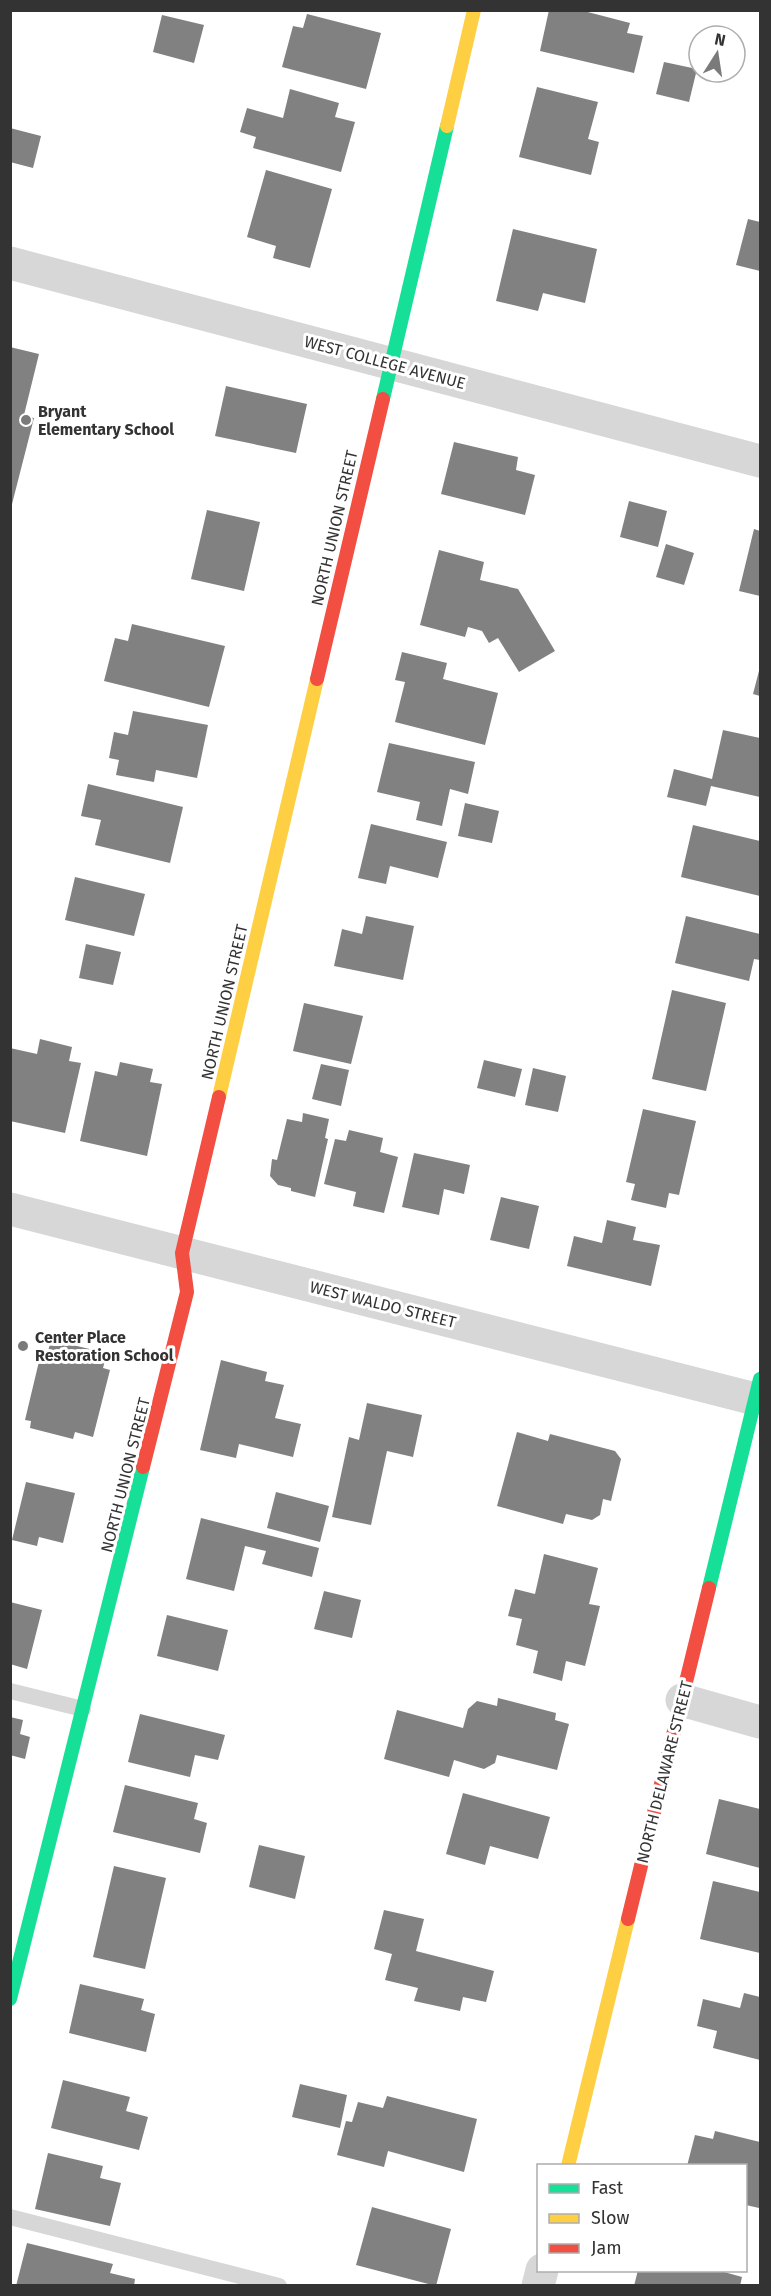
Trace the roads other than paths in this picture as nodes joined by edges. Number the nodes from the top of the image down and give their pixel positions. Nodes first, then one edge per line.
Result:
1 (474, 10) edge
2 (10, 263) edge
3 (390, 363) junction
4 (760, 461) edge
5 (10, 1209) edge
6 (182, 1253) junction
7 (758, 1389) edge
8 (10, 1691) edge
9 (682, 1700) junction
10 (83, 1709) junction
11 (760, 1722) edge
12 (10, 1999) edge
13 (568, 2164) edge
14 (10, 2217) edge
15 (279, 2286) edge

1 - 3 street, NORTH UNION STREET
2 - 3 street, WEST COLLEGE AVENUE
3 - 4 street, WEST COLLEGE AVENUE
3 - 6 street, NORTH UNION STREET
5 - 6 street, WEST WALDO STREET
6 - 7 street, WEST WALDO STREET
6 - 10 street, NORTH UNION STREET
7 - 9 street, NORTH DELAWARE STREET
8 - 10 lane
9 - 11 street
9 - 13 street, NORTH DELAWARE STREET
10 - 12 street, NORTH UNION STREET
14 - 15 lane

